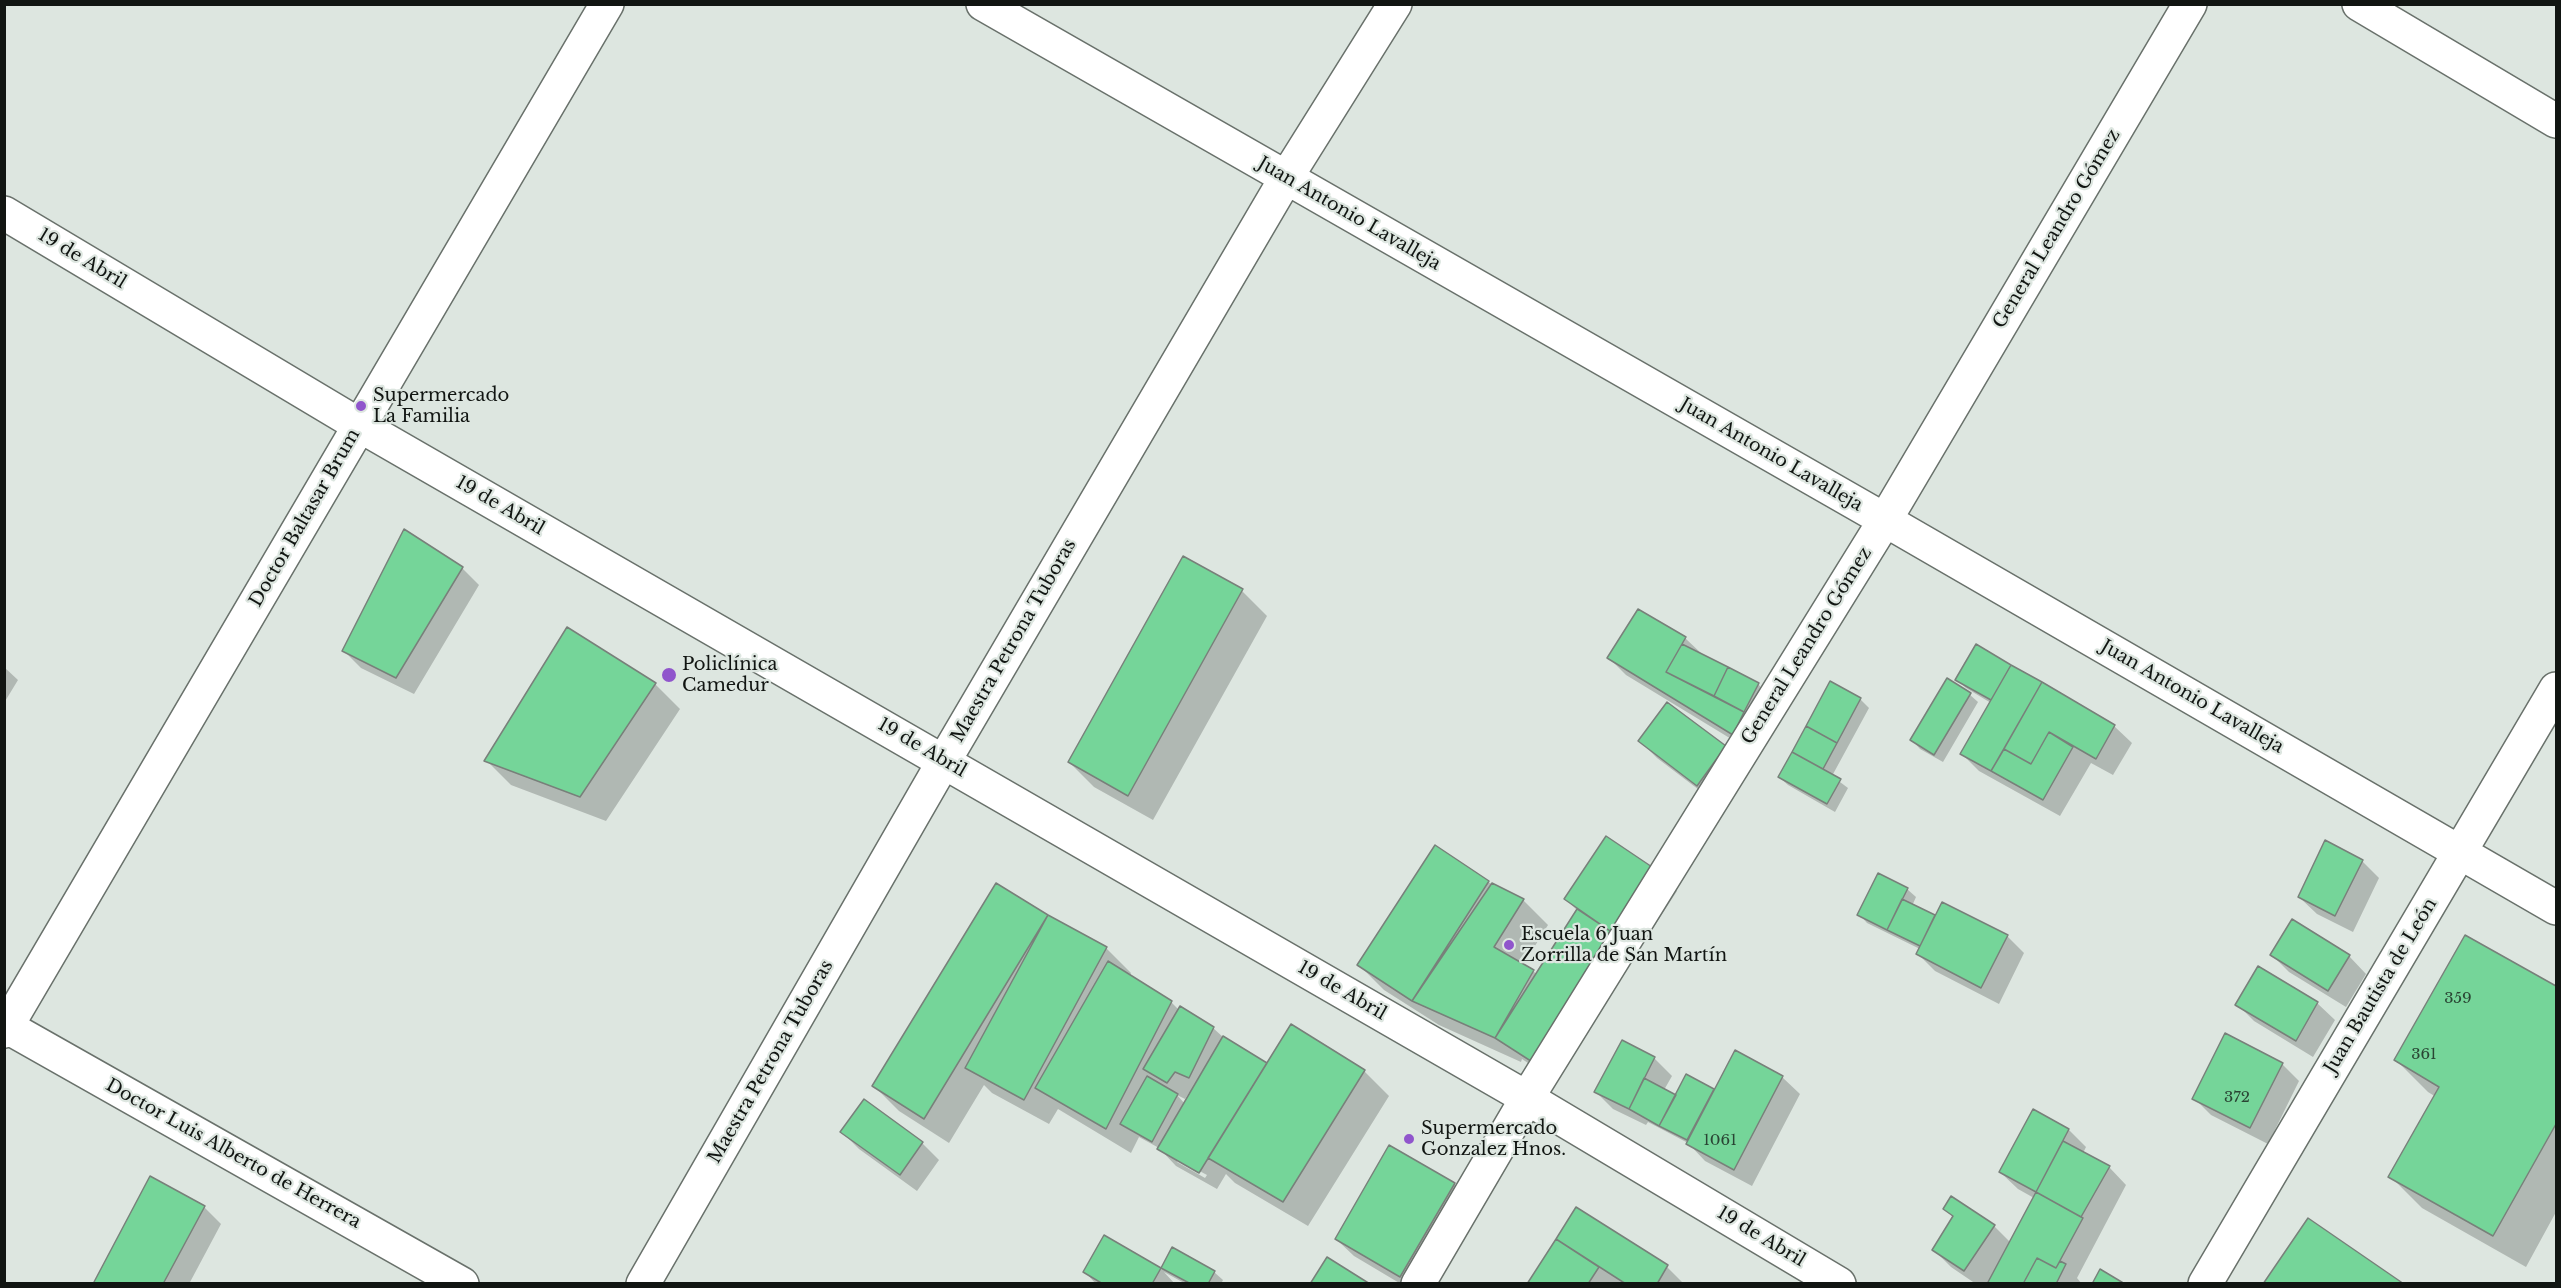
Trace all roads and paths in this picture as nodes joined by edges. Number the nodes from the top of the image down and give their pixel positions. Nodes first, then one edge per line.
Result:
1 (607, 4) edge
2 (983, 4) edge
3 (1395, 4) edge
4 (2190, 4) edge
5 (2359, 4) edge
6 (2556, 121) edge
7 (1286, 178) junction
8 (4, 213) edge
9 (359, 425) junction
10 (1885, 520) junction
11 (2556, 688) edge
12 (944, 761) junction
13 (2460, 853) junction
14 (2556, 908) edge
15 (5, 1028) edge
16 (1527, 1098) junction
17 (462, 1284) edge
18 (643, 1284) edge
19 (1418, 1284) edge
20 (1839, 1284) edge
21 (2205, 1284) edge

1 - 9 street, Doctor Baltasar Brum
2 - 7 street, Juan Antonio Lavalleja
3 - 7 street, Maestra Petrona Tuboras
4 - 10 street, General Leandro Gómez
5 - 6 street
7 - 10 street, Juan Antonio Lavalleja
7 - 12 street, Maestra Petrona Tuboras
8 - 9 street, 19 de Abril
9 - 12 street, 19 de Abril
9 - 15 street, Doctor Baltasar Brum
10 - 13 street, Juan Antonio Lavalleja
10 - 16 street, General Leandro Gómez
11 - 13 street, Juan Bautista de León
12 - 16 street, 19 de Abril
12 - 18 street, Maestra Petrona Tuboras
13 - 14 street, Juan Antonio Lavalleja
13 - 21 street, Juan Bautista de León
15 - 17 street, Doctor Luis Alberto de Herrera
16 - 19 street, General Leandro Gómez
16 - 20 street, 19 de Abril

